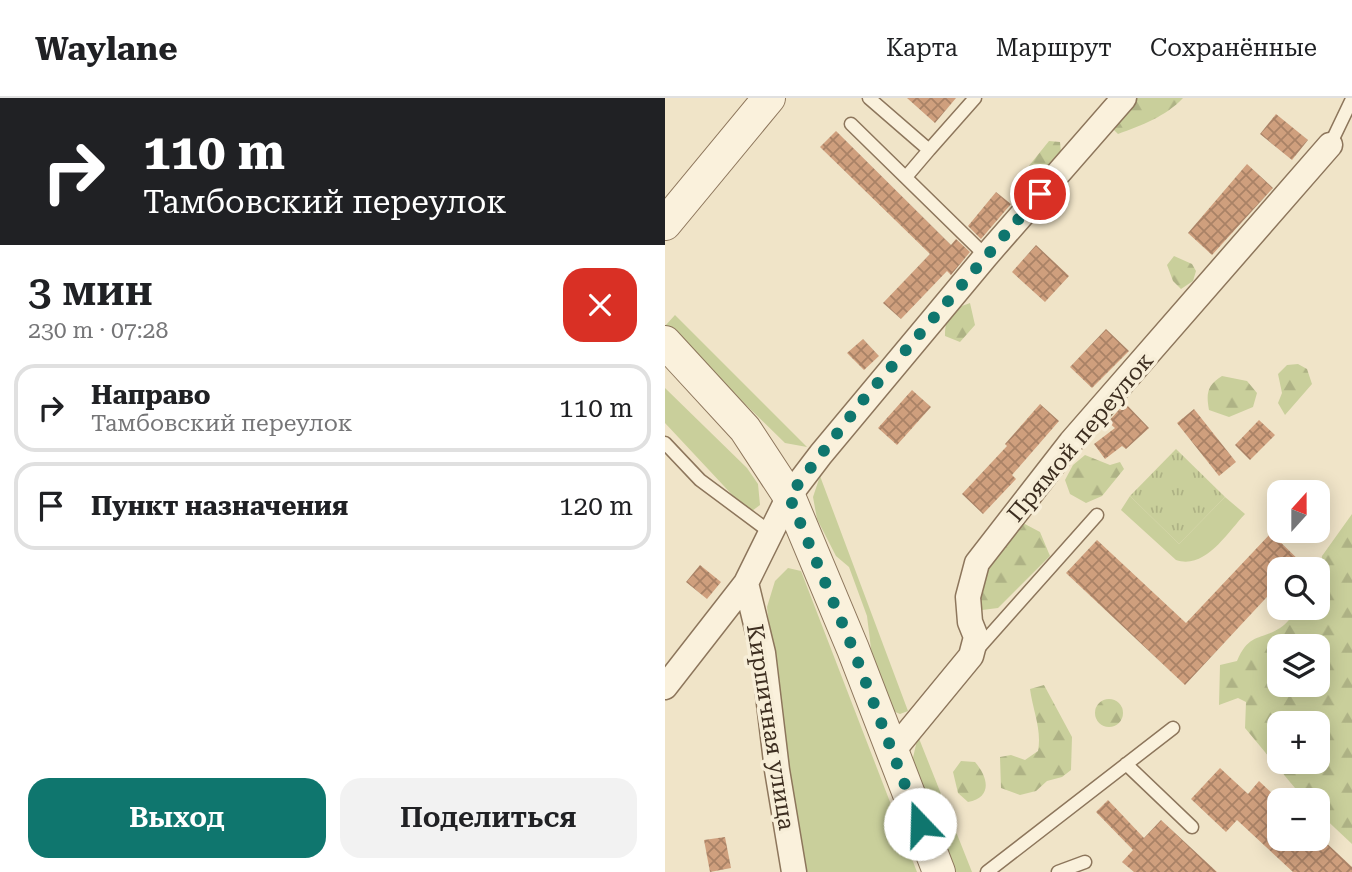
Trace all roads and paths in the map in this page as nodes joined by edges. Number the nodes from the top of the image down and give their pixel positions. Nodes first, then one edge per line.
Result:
1 (769, 98) edge
2 (869, 98) edge
3 (975, 98) edge
4 (1124, 98) edge
5 (1352, 99) edge
6 (851, 124) dead end
7 (1330, 145) joint
8 (929, 150) junction
9 (906, 177) junction
10 (675, 203) edge
11 (665, 224) edge
12 (986, 256) junction
13 (665, 342) edge
14 (665, 443) edge
15 (789, 496) junction
16 (1097, 515) dead end
17 (771, 533) junction
18 (746, 583) junction
19 (971, 656) junction
20 (665, 687) edge
21 (1173, 728) dead end
22 (892, 752) junction
23 (1126, 764) junction
24 (1192, 827) dead end
25 (1085, 862) dead end
26 (794, 872) edge
27 (939, 872) edge
28 (987, 872) edge
29 (1058, 872) edge

1 - 10 street
2 - 8 lane
3 - 8 lane
4 - 12 street
5 - 7 lane
6 - 9 lane
7 - 19 street, Прямой переулок
8 - 9 lane
9 - 12 lane
10 - 11 street
12 - 15 street
13 - 15 street
14 - 17 lane
15 - 17 street
15 - 22 street
16 - 19 lane
17 - 18 street
18 - 20 street
18 - 26 street, Кирпичная улица
19 - 22 street
21 - 23 lane
22 - 27 street
23 - 24 lane
23 - 28 lane
25 - 29 lane

